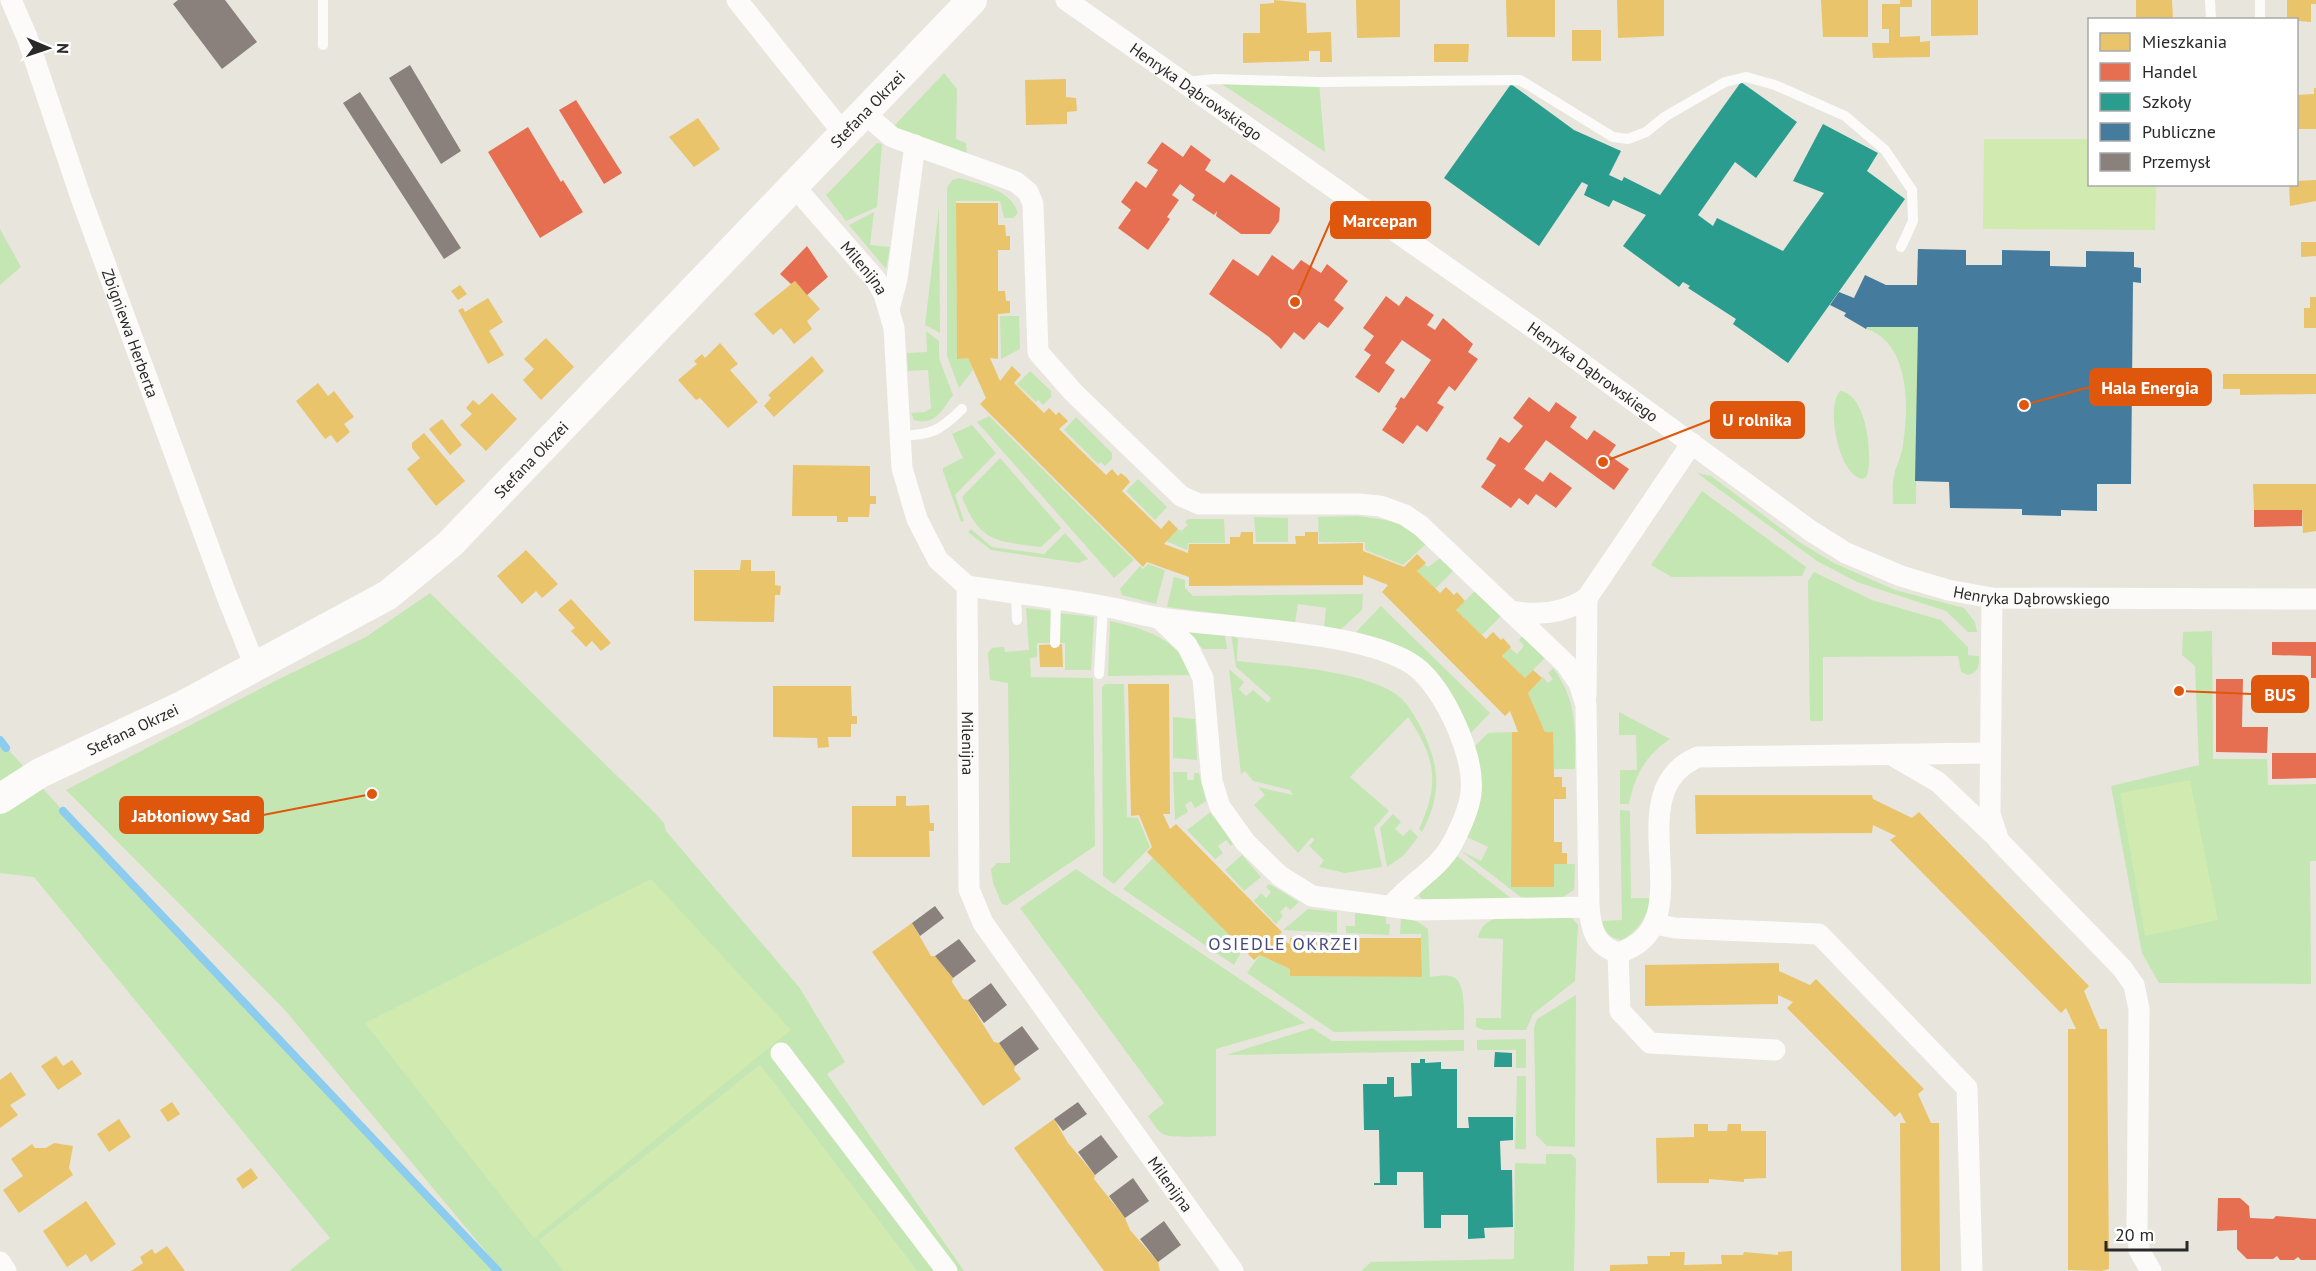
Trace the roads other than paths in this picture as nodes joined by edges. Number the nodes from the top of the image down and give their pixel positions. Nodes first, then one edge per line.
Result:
1 (11, 0) edge
2 (322, 0) edge
3 (737, 0) edge
4 (1066, 0) edge
5 (2210, 0) edge
6 (2260, 0) edge
7 (964, 3) edge
8 (2211, 18) edge
9 (2260, 18) edge
10 (322, 45) dead end
11 (1184, 82) junction
12 (854, 124) junction
13 (915, 145) junction
14 (794, 186) junction
15 (1901, 247) dead end
16 (889, 309) junction
17 (962, 409) dead end
18 (900, 436) junction
19 (1692, 443) junction
20 (967, 586) junction
21 (1016, 593) junction
22 (1587, 598) junction
23 (1992, 598) junction
24 (2316, 598) edge
25 (1056, 599) junction
26 (1103, 606) junction
27 (1511, 611) junction
28 (1160, 618) junction
29 (1017, 620) dead end
30 (1055, 643) dead end
31 (255, 666) junction
32 (1099, 674) dead end
33 (1586, 705) junction
34 (1990, 753) junction
35 (1893, 756) junction
36 (0, 799) edge
37 (1999, 841) junction
38 (1392, 905) junction
39 (1589, 908) junction
40 (1655, 924) junction
41 (1618, 953) junction
42 (1775, 1050) dead end
43 (781, 1053) dead end
44 (0, 1262) edge
45 (6, 1271) edge
46 (946, 1271) edge
47 (1233, 1271) edge
48 (1972, 1271) edge
49 (2151, 1271) edge

1 - 31 street, Zbigniewa Herberta
2 - 10 lane
3 - 12 street
4 - 11 street, Henryka Dąbrowskiego
5 - 8 lane
6 - 9 lane
7 - 12 street, Stefana Okrzei
11 - 15 lane
11 - 19 street, Henryka Dąbrowskiego
12 - 13 street
12 - 14 street, Stefana Okrzei
13 - 16 street
13 - 27 street
14 - 16 street, Milenijna
14 - 31 street, Stefana Okrzei
16 - 18 street, Milenijna
17 - 18 lane
18 - 20 street, Milenijna
19 - 22 street
19 - 23 street, Henryka Dąbrowskiego
20 - 21 street
20 - 47 street, Milenijna
21 - 25 street
21 - 29 lane
22 - 27 street
22 - 33 street
23 - 24 street, Henryka Dąbrowskiego
23 - 34 street
25 - 26 street
25 - 30 lane
26 - 28 street
26 - 32 lane
27 - 33 street
28 - 38 street
28 - 38 street
31 - 36 street, Stefana Okrzei
33 - 39 street
34 - 35 street
34 - 37 street
35 - 37 street
35 - 40 street
37 - 49 street
38 - 39 street
39 - 41 street
40 - 41 street
40 - 48 street
41 - 42 street
43 - 46 street
44 - 45 street

